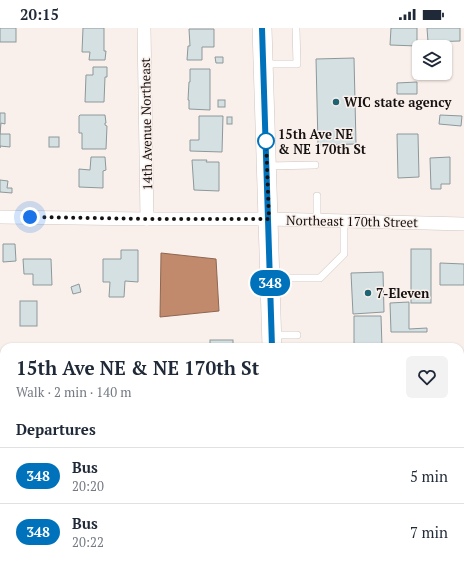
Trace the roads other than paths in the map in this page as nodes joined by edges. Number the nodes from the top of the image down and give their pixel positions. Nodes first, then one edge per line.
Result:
1 (144, 28) edge
2 (262, 28) edge
3 (296, 29) dead end
4 (264, 64) junction
5 (267, 166) junction
6 (316, 166) dead end
7 (317, 196) dead end
8 (0, 217) edge
9 (147, 219) junction
10 (269, 219) junction
11 (317, 220) junction
12 (344, 221) junction
13 (464, 224) edge
14 (270, 278) junction
15 (297, 335) dead end
16 (272, 341) edge

1 - 9 street, 14th Avenue Northeast
2 - 4 main road
3 - 4 lane
4 - 5 main road
5 - 6 lane
5 - 10 main road
7 - 11 lane
8 - 9 street, Northeast 170th Street
9 - 10 street, Northeast 170th Street
10 - 11 street, Northeast 170th Street
10 - 14 main road
11 - 12 street, Northeast 170th Street
12 - 13 street, Northeast 170th Street
12 - 14 lane
14 - 16 main road
15 - 16 lane

